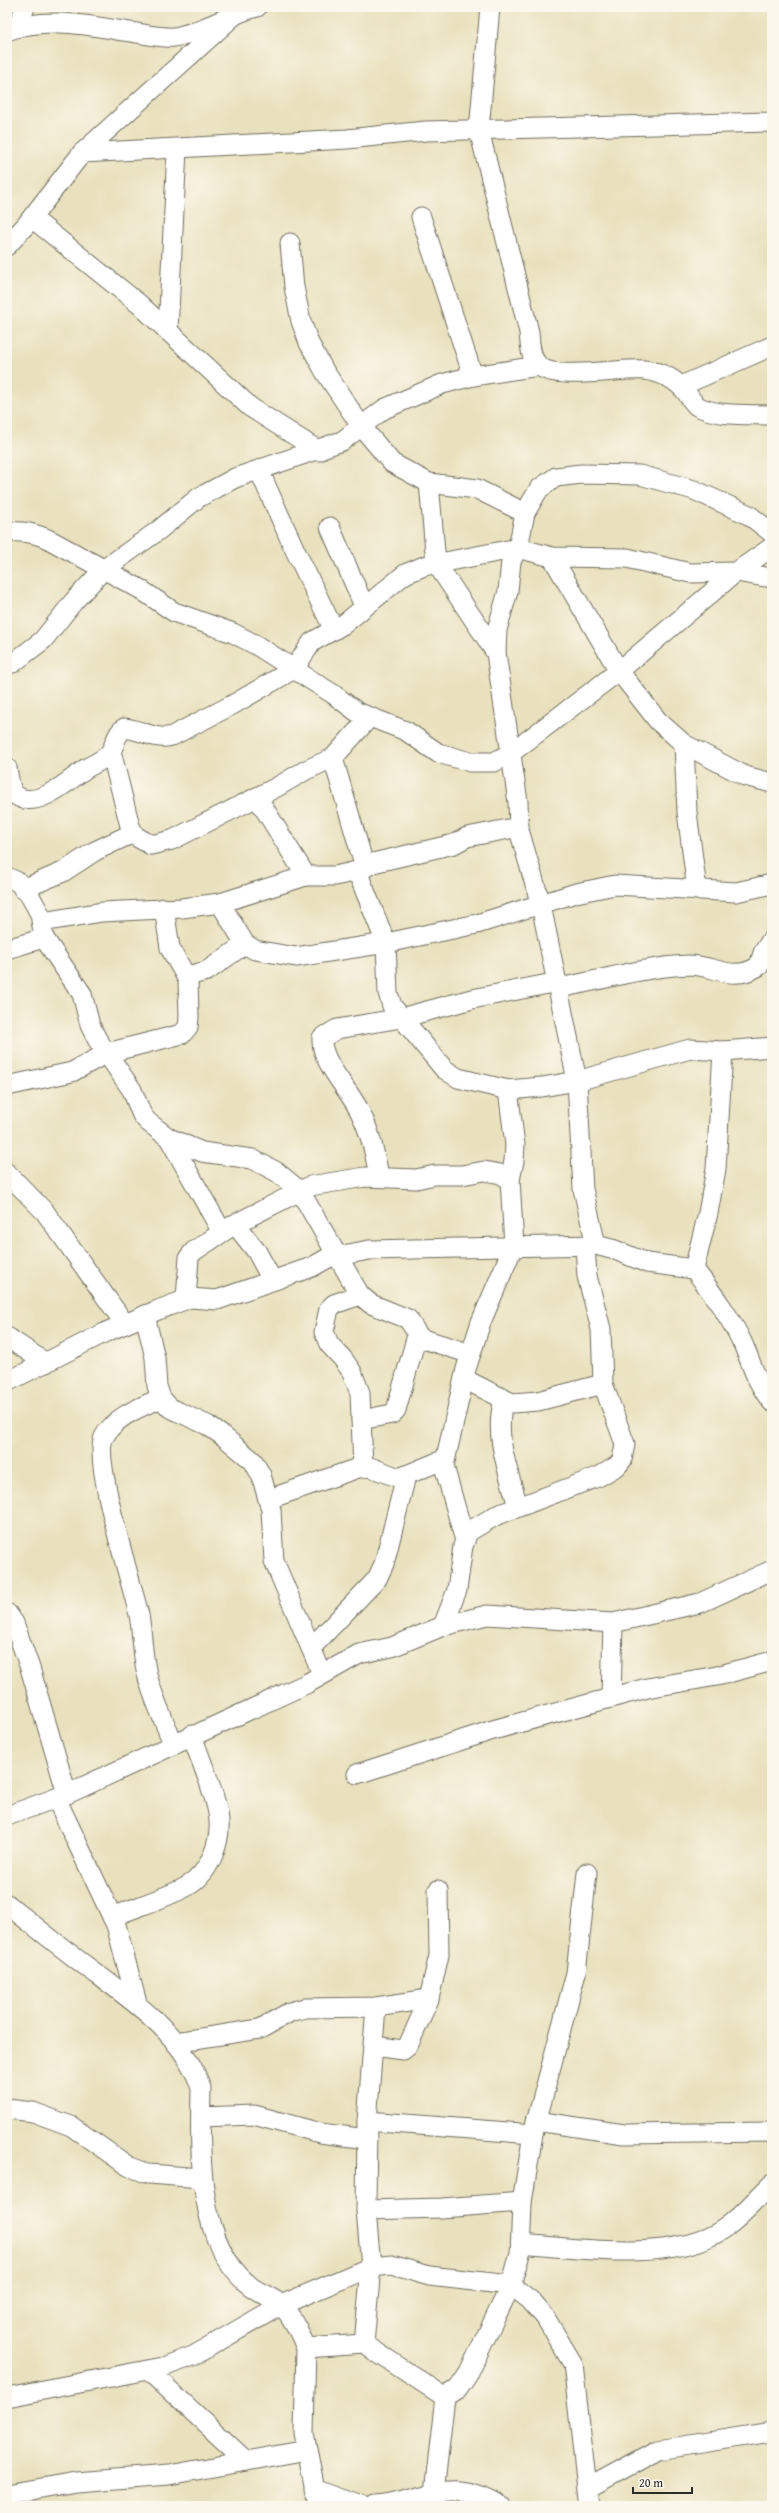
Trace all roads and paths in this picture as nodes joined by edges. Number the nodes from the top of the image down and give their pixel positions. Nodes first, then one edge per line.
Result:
1 (25, 7) edge
2 (257, 7) edge
3 (490, 7) edge
4 (238, 12) junction
5 (12, 29) edge
6 (772, 122) edge
7 (479, 130) junction
8 (177, 148) junction
9 (82, 153) junction
10 (420, 217) dead end
11 (32, 218) junction
12 (290, 243) dead end
13 (7, 246) edge
14 (168, 331) junction
15 (772, 346) edge
16 (539, 366) junction
17 (473, 376) junction
18 (681, 386) junction
19 (772, 415) edge
20 (361, 426) junction
21 (318, 451) junction
22 (259, 470) junction
23 (429, 483) junction
24 (525, 513) junction
25 (330, 527) dead end
26 (7, 532) edge
27 (772, 533) edge
28 (772, 547) edge
29 (518, 548) junction
30 (552, 557) junction
31 (436, 563) junction
32 (103, 570) junction
33 (736, 572) junction
34 (772, 578) edge
35 (364, 606) junction
36 (334, 630) junction
37 (496, 653) junction
38 (7, 664) edge
39 (294, 669) junction
40 (619, 671) junction
41 (369, 718) junction
42 (684, 744) junction
43 (110, 751) junction
44 (511, 753) junction
45 (333, 758) junction
46 (7, 768) edge
47 (772, 783) edge
48 (257, 796) junction
49 (519, 827) junction
50 (133, 833) junction
51 (361, 870) junction
52 (306, 876) junction
53 (7, 877) edge
54 (772, 884) edge
55 (23, 889) junction
56 (697, 890) junction
57 (220, 903) junction
58 (541, 905) junction
59 (164, 908) junction
60 (43, 930) junction
61 (772, 939) edge
62 (386, 943) junction
63 (245, 944) junction
64 (7, 949) edge
65 (188, 980) junction
66 (558, 985) junction
67 (401, 1018) junction
68 (772, 1048) edge
69 (723, 1051) junction
70 (107, 1054) junction
71 (577, 1081) junction
72 (7, 1086) edge
73 (508, 1090) junction
74 (170, 1138) junction
75 (7, 1172) edge
76 (379, 1176) junction
77 (510, 1180) junction
78 (300, 1191) junction
79 (229, 1228) junction
80 (514, 1245) junction
81 (591, 1245) junction
82 (336, 1257) junction
83 (694, 1268) junction
84 (272, 1280) junction
85 (360, 1295) junction
86 (186, 1300) junction
87 (145, 1315) junction
88 (125, 1324) junction
89 (417, 1335) junction
90 (7, 1337) edge
91 (471, 1354) junction
92 (46, 1362) junction
93 (464, 1379) junction
94 (7, 1382) edge
95 (604, 1384) junction
96 (161, 1398) junction
97 (504, 1400) junction
98 (772, 1402) edge
99 (360, 1420) junction
100 (445, 1459) junction
101 (363, 1468) junction
102 (406, 1476) junction
103 (269, 1500) junction
104 (518, 1507) junction
105 (465, 1541) junction
106 (772, 1570) edge
107 (7, 1614) edge
108 (613, 1623) junction
109 (443, 1626) junction
110 (311, 1648) junction
111 (772, 1661) edge
112 (322, 1674) junction
113 (611, 1698) junction
114 (192, 1735) junction
115 (173, 1744) junction
116 (357, 1774) dead end
117 (61, 1796) junction
118 (7, 1816) edge
119 (587, 1873) dead end
120 (438, 1890) dead end
121 (7, 1904) edge
122 (112, 1917) junction
123 (429, 1998) junction
124 (137, 2003) junction
125 (376, 2007) junction
126 (176, 2042) junction
127 (373, 2046) junction
128 (7, 2109) edge
129 (201, 2116) junction
130 (367, 2121) junction
131 (535, 2127) junction
132 (772, 2132) edge
133 (367, 2139) junction
134 (201, 2178) junction
135 (772, 2184) edge
136 (522, 2202) junction
137 (366, 2210) junction
138 (522, 2244) junction
139 (371, 2267) junction
140 (511, 2284) junction
141 (281, 2304) junction
142 (364, 2344) junction
143 (306, 2348) junction
144 (149, 2371) junction
145 (445, 2396) junction
146 (7, 2397) edge
147 (772, 2432) edge
148 (307, 2450) junction
149 (246, 2461) junction
150 (434, 2492) junction
151 (7, 2494) edge
152 (316, 2497) edge
153 (588, 2497) edge
154 (360, 2506) edge
155 (374, 2506) edge
156 (500, 2506) edge

1 - 5 street
2 - 4 street
3 - 7 street
4 - 5 street
4 - 9 street
6 - 7 street
7 - 8 street
7 - 16 street
8 - 9 street
8 - 14 street
9 - 11 street
10 - 17 street
11 - 13 street
11 - 14 street
12 - 20 street
14 - 21 street
15 - 18 street
16 - 17 street
16 - 18 street
17 - 20 street
18 - 19 street
20 - 21 street
20 - 23 street
21 - 22 street
22 - 32 street
22 - 36 street
23 - 24 street
23 - 31 street
24 - 27 street
24 - 29 street
25 - 35 street
26 - 32 street
28 - 33 street
29 - 30 street
29 - 31 street
29 - 37 street
30 - 33 street
30 - 40 street
31 - 35 street
31 - 37 street
32 - 38 street
32 - 39 street
33 - 34 street
33 - 40 street
35 - 36 street
36 - 39 street
37 - 44 street
39 - 41 street
39 - 43 street
40 - 42 street
40 - 44 street
41 - 44 street
41 - 45 street
42 - 47 street
42 - 56 street
43 - 46 street
43 - 50 street
44 - 49 street
45 - 48 street
45 - 51 street
48 - 50 street
48 - 52 street
49 - 51 street
49 - 58 street
50 - 55 street
51 - 52 street
51 - 62 street
52 - 57 street
53 - 55 street
54 - 56 street
55 - 60 street
56 - 58 street
57 - 59 street
57 - 63 street
58 - 62 street
58 - 66 street
59 - 60 street
59 - 65 street
60 - 64 street
60 - 70 street
61 - 66 street
62 - 63 street
62 - 67 street
63 - 65 street
65 - 70 street
66 - 67 street
66 - 71 street
67 - 73 street
67 - 76 street
68 - 69 street
69 - 71 street
69 - 83 street
70 - 72 street
70 - 74 street
71 - 73 street
71 - 81 street
73 - 77 street
74 - 78 street
74 - 79 street
75 - 88 street
76 - 77 street
76 - 78 street
77 - 80 street
78 - 79 street
78 - 82 street
79 - 84 street
79 - 86 street
80 - 81 street
80 - 82 street
80 - 91 street
81 - 83 street
81 - 95 street
82 - 84 street
82 - 85 street
83 - 98 street
84 - 86 street
85 - 89 street
85 - 99 street
86 - 87 street
87 - 88 street
87 - 96 street
88 - 92 street
89 - 91 street
89 - 99 street
90 - 92 street
91 - 93 street
92 - 94 street
93 - 97 street
93 - 100 street
95 - 97 street
95 - 104 street
96 - 103 street
96 - 115 street
97 - 104 street
99 - 101 street
100 - 102 street
100 - 105 street
101 - 102 street
101 - 103 street
102 - 110 street
103 - 110 street
104 - 105 street
105 - 109 street
106 - 108 street
107 - 117 street
108 - 109 street
108 - 113 street
109 - 112 street
110 - 112 street
111 - 113 street
112 - 114 street
113 - 116 street
114 - 115 street
114 - 122 street
115 - 117 street
117 - 118 street
117 - 122 street
119 - 131 street
120 - 123 street
121 - 124 street
122 - 124 street
123 - 125 street
123 - 127 street
124 - 126 street
125 - 126 street
125 - 127 street
126 - 129 street
127 - 130 street
128 - 134 street
129 - 133 street
129 - 134 street
130 - 131 street
130 - 133 street
131 - 132 street
131 - 136 street
133 - 137 street
134 - 141 street
135 - 138 street
136 - 137 street
136 - 138 street
137 - 139 street
138 - 140 street
139 - 140 street
139 - 141 street
139 - 142 street
140 - 145 street
140 - 153 street
141 - 143 street
141 - 144 street
142 - 143 street
142 - 145 street
143 - 148 street
144 - 146 street
144 - 149 street
145 - 150 street
147 - 153 street
148 - 149 street
148 - 152 street
149 - 151 street
150 - 155 street
150 - 156 street
152 - 154 street

